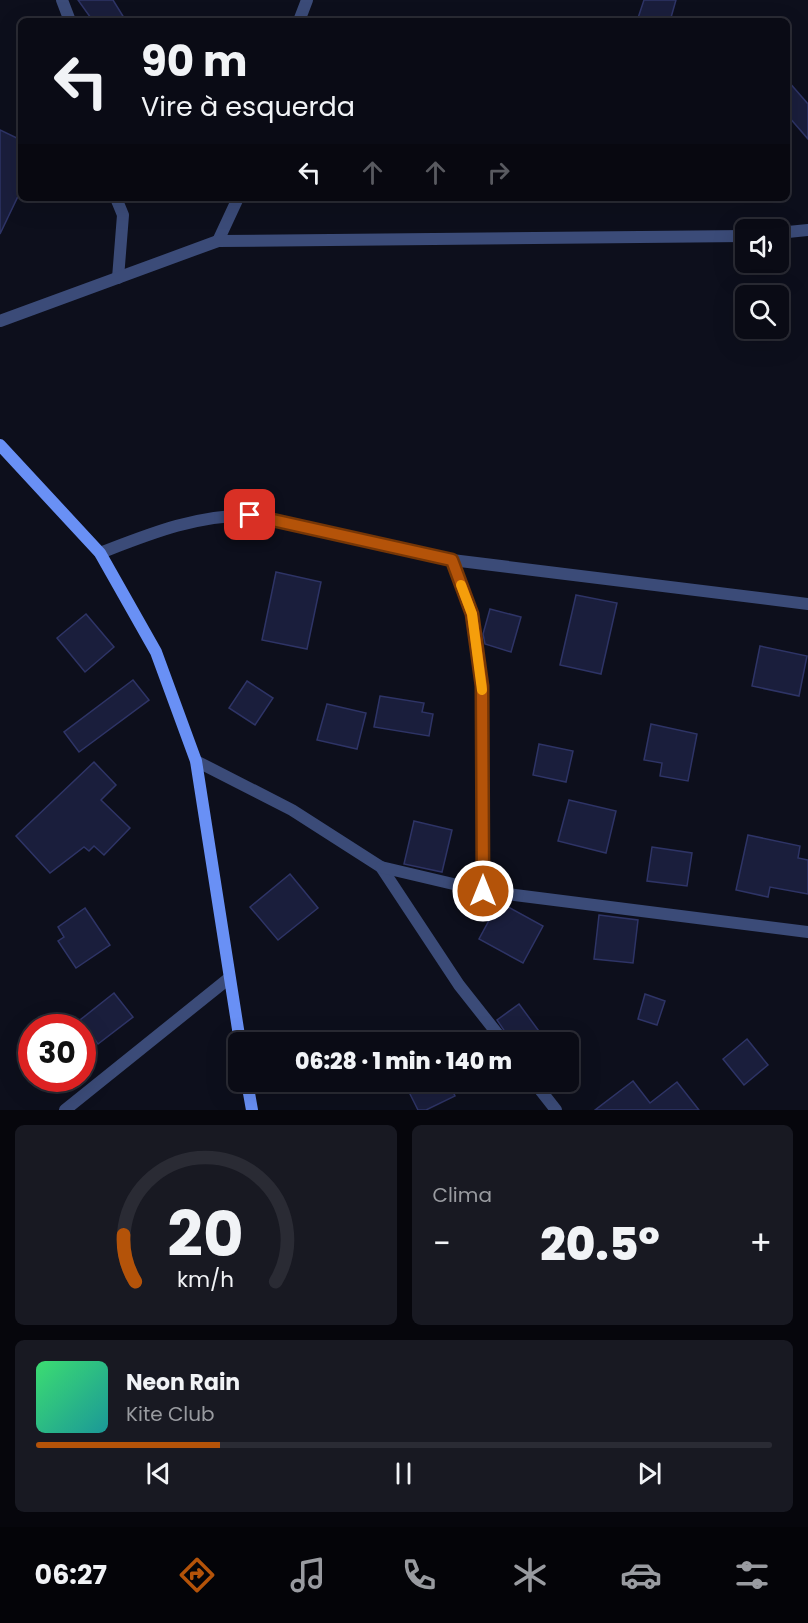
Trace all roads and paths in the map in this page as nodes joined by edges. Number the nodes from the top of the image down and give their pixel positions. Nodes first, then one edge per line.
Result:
1 (62, 0) edge
2 (307, 0) edge
3 (69, 18) edge
4 (300, 18) edge
5 (117, 201) edge
6 (237, 201) edge
7 (808, 230) edge
8 (789, 232) edge
9 (735, 236) edge
10 (218, 241) junction
11 (118, 278) junction
12 (0, 321) edge
13 (0, 445) edge
14 (100, 553) junction
15 (452, 560) junction
16 (808, 604) edge
17 (196, 761) junction
18 (381, 867) junction
19 (483, 891) junction
20 (808, 932) edge
21 (228, 979) junction
22 (238, 1032) edge
23 (496, 1032) edge
24 (249, 1092) edge
25 (542, 1092) edge
26 (65, 1110) edge
27 (252, 1110) edge
28 (556, 1110) edge

1 - 3 street
2 - 4 street
5 - 11 street
6 - 10 street
7 - 8 street
9 - 10 street
10 - 11 street
11 - 12 street
13 - 14 street
14 - 15 street
14 - 17 street
15 - 16 street
15 - 19 street
17 - 18 street
17 - 21 street
18 - 19 street
18 - 23 street
19 - 20 street
21 - 22 street
21 - 26 street
24 - 27 street
25 - 28 street

